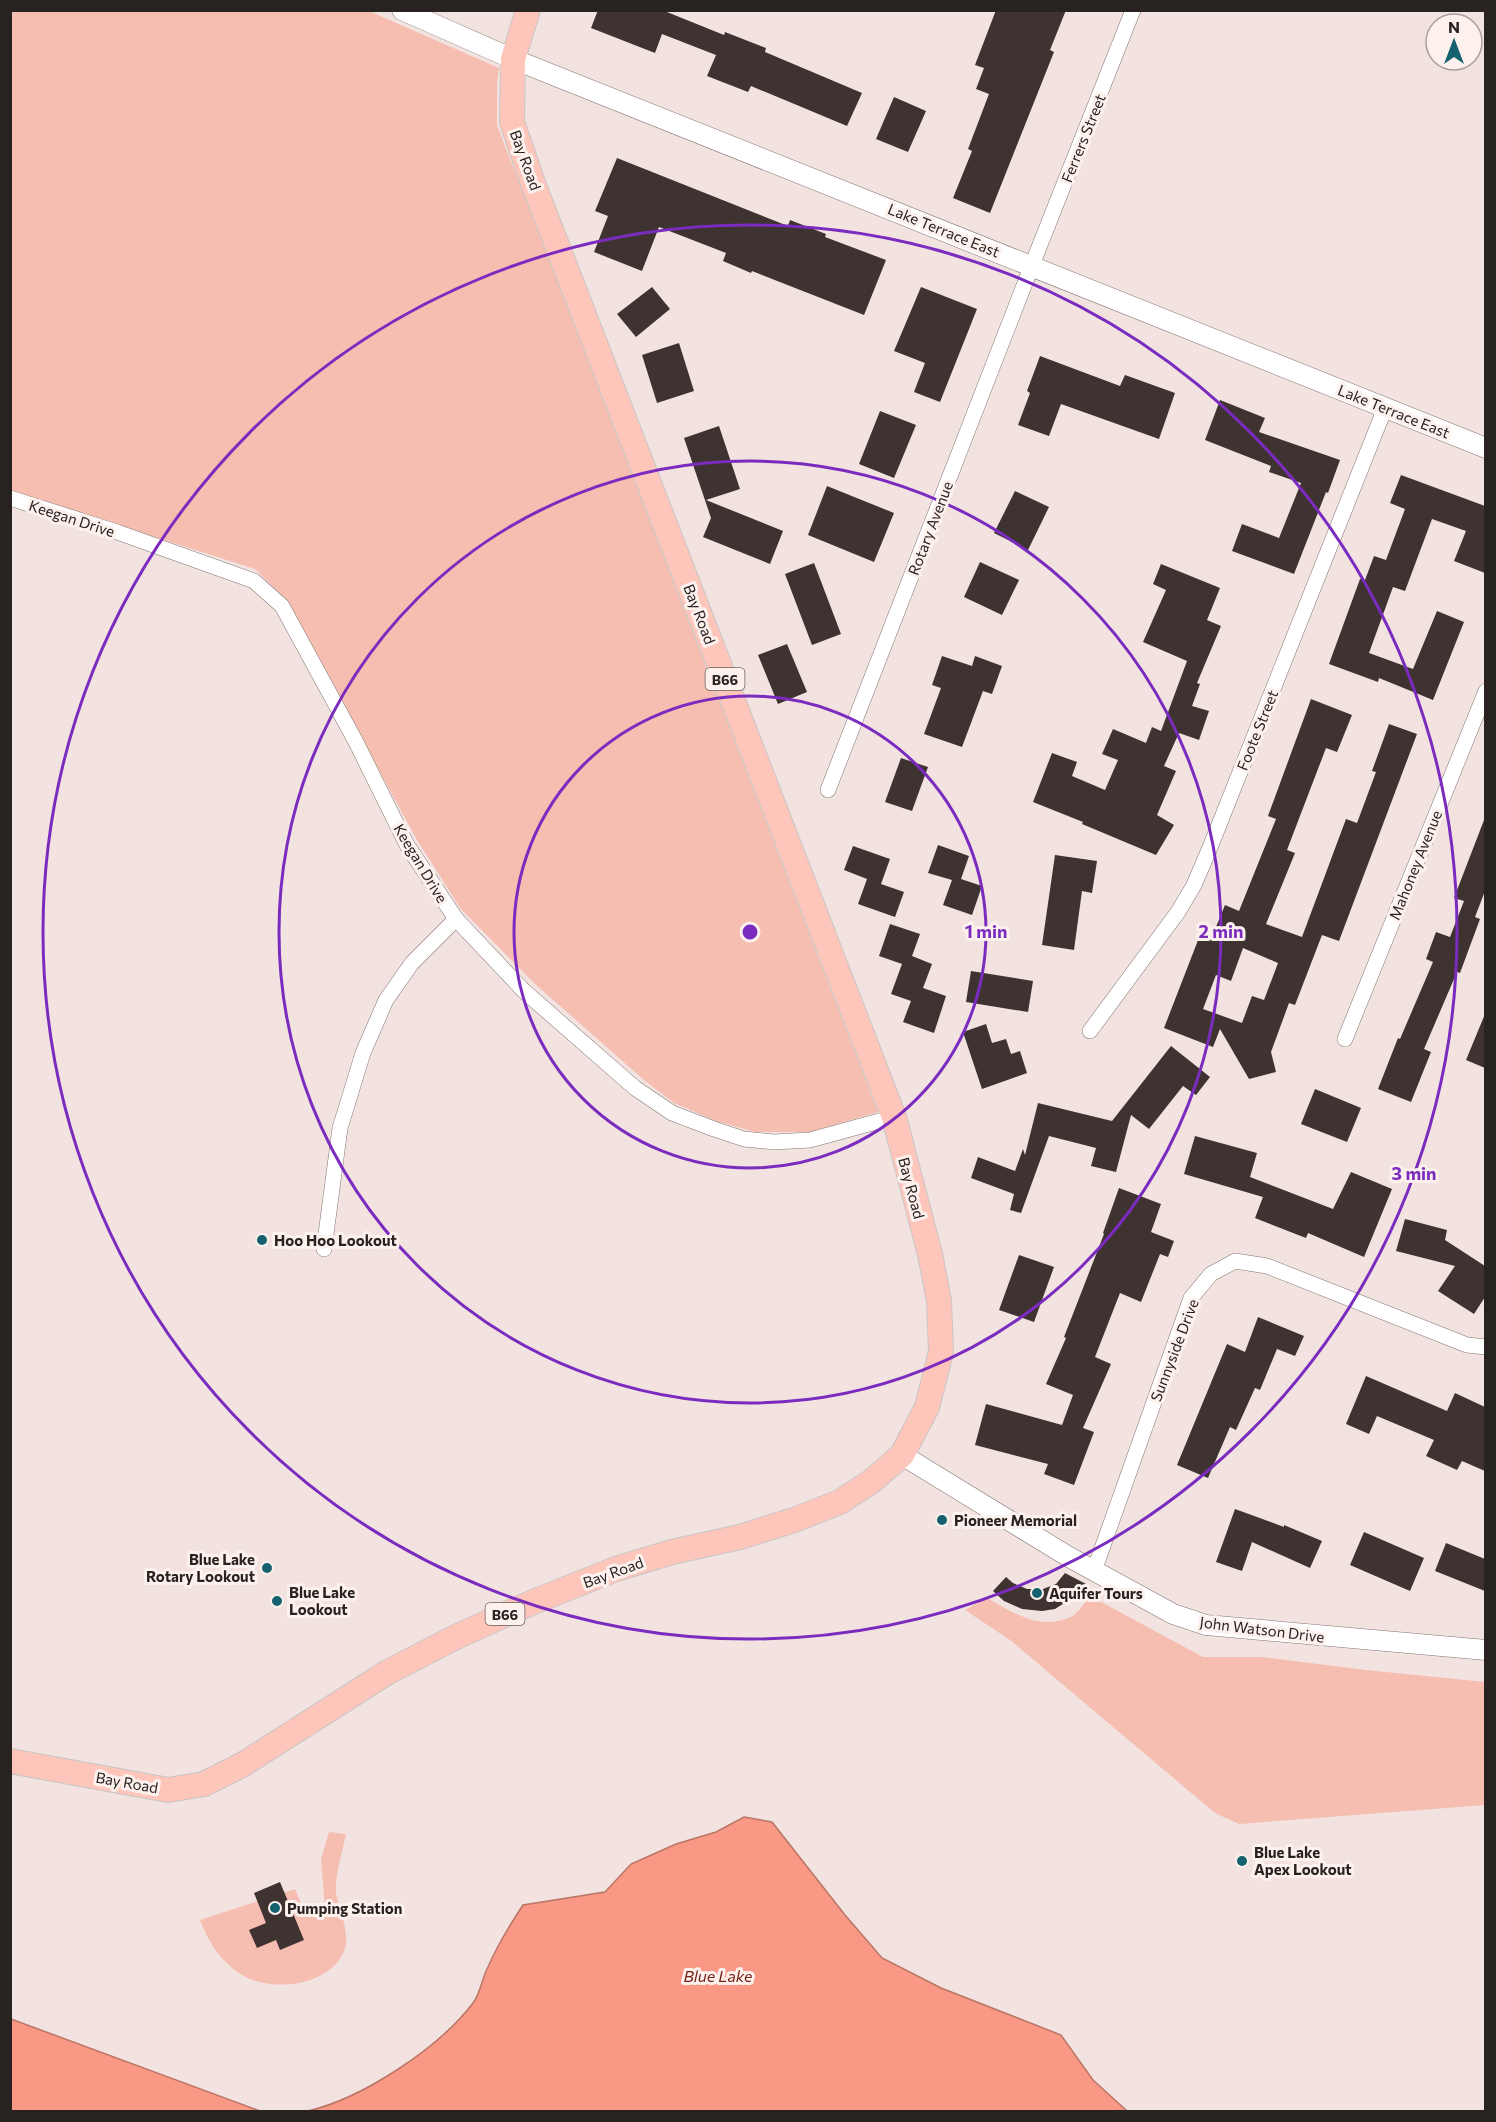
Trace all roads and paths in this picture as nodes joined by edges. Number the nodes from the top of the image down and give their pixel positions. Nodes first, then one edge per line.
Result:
1 (402, 10) edge
2 (528, 10) edge
3 (1133, 10) edge
4 (513, 59) junction
5 (1032, 265) junction
6 (1385, 408) junction
7 (1485, 448) edge
8 (10, 498) edge
9 (1485, 691) edge
10 (828, 790) dead end
11 (456, 919) junction
12 (1090, 1031) dead end
13 (1345, 1039) dead end
14 (894, 1117) junction
15 (324, 1249) dead end
16 (1485, 1347) edge
17 (902, 1455) junction
18 (1094, 1571) junction
19 (1485, 1650) edge
20 (10, 1761) edge

1 - 4 street, Lake Terrace East
2 - 4 main road, Bay Road / B66
3 - 5 street, Ferrers Street
4 - 5 street, Lake Terrace East
4 - 14 main road, Bay Road / B66
5 - 6 street, Lake Terrace East
5 - 10 street, Rotary Avenue
6 - 7 street, Lake Terrace East
6 - 12 street, Foote Street
8 - 11 street, Keegan Drive
9 - 13 street, Mahoney Avenue
11 - 14 street, Keegan Drive
11 - 15 street
14 - 17 main road, Bay Road / B66
16 - 18 street, Sunnyside Drive
17 - 18 street, John Watson Drive
17 - 20 main road, Bay Road / B66
18 - 19 street, John Watson Drive

